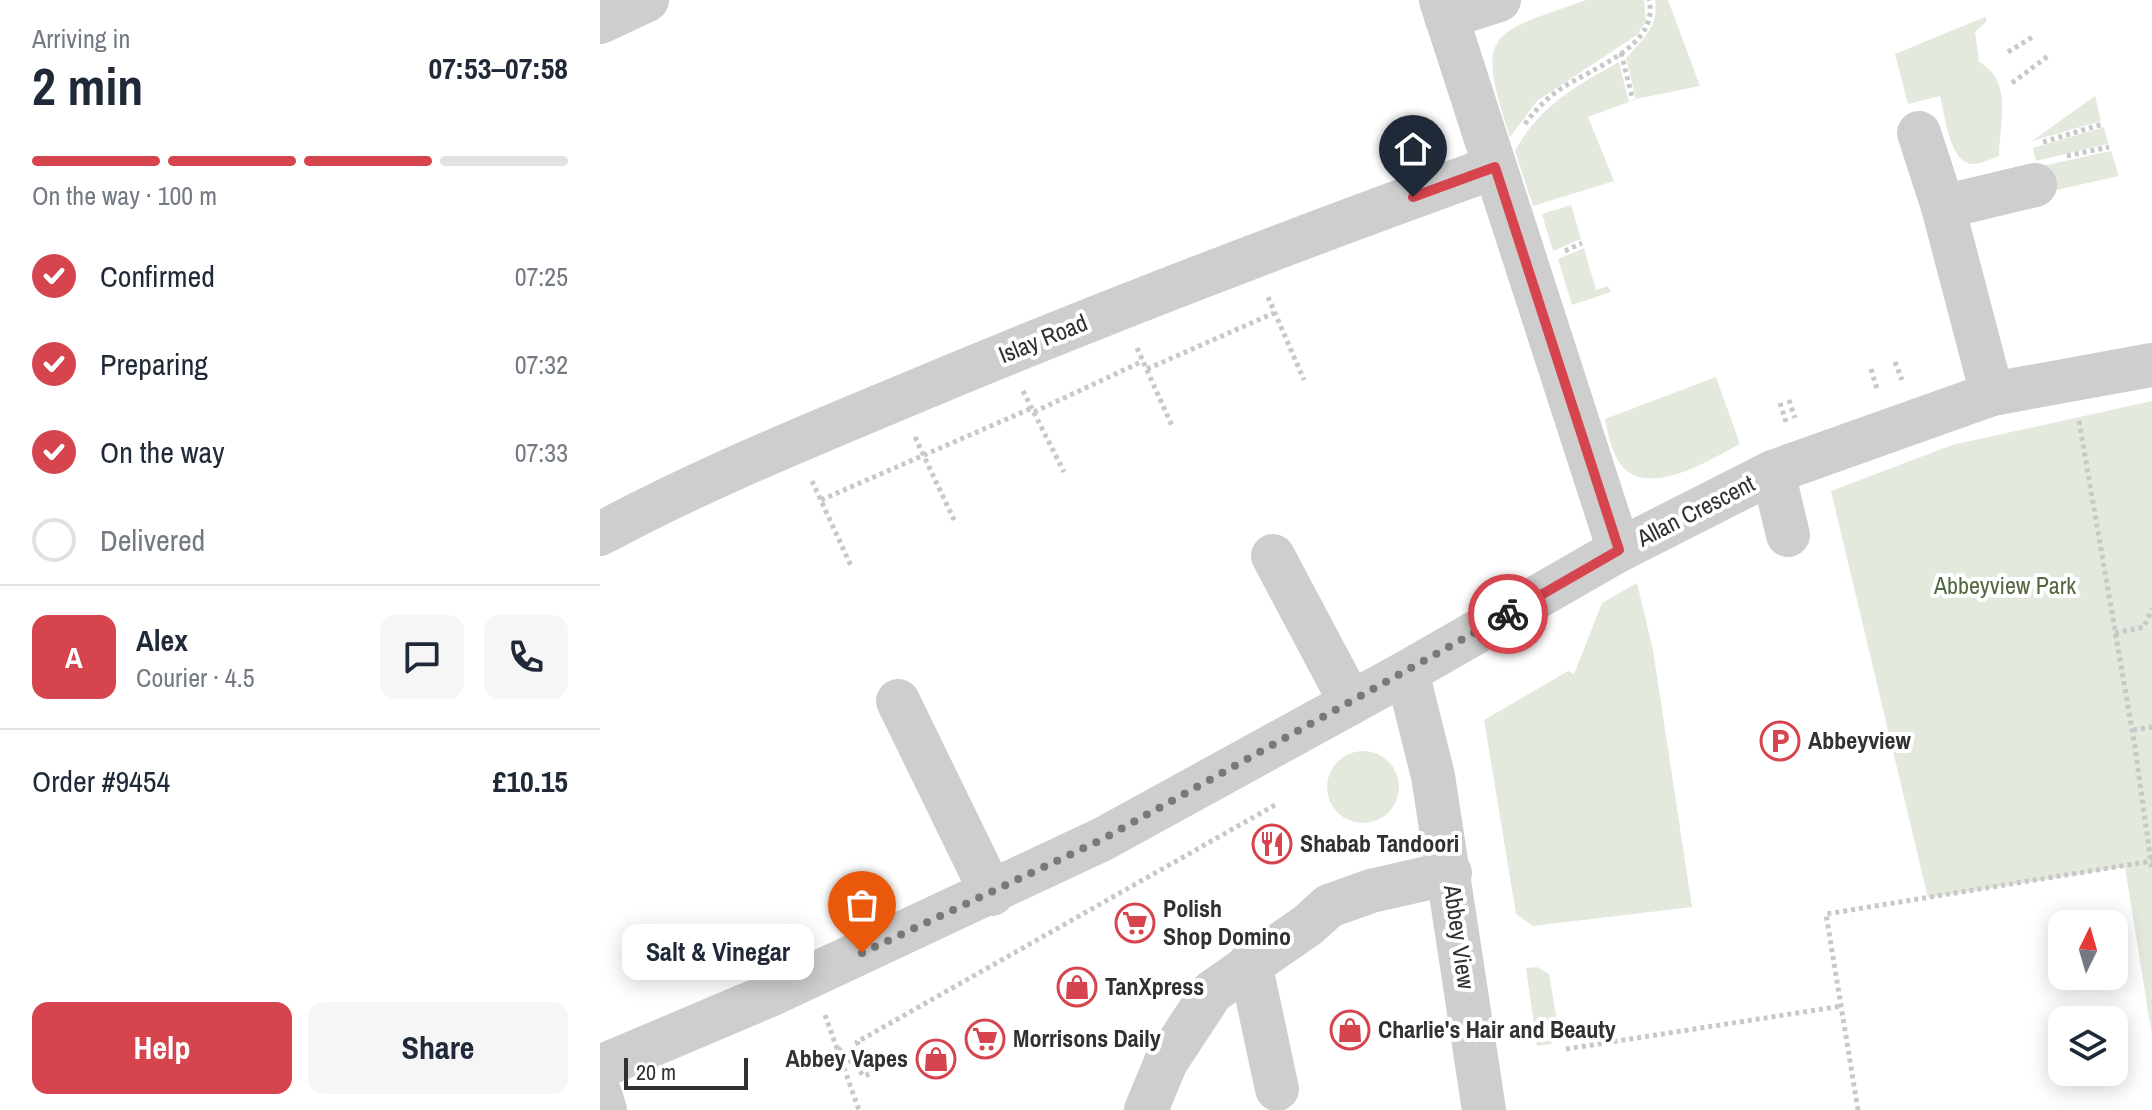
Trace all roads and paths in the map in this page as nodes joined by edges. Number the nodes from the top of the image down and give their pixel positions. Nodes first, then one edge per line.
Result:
1 (647, 0) edge
2 (1499, 0) edge
3 (1649, 0) edge
4 (1444, 9) edge
5 (600, 22) edge
6 (2034, 36) dead end
7 (2008, 52) dead end
8 (1621, 53) junction
9 (2048, 56) dead end
10 (2012, 83) dead end
11 (1633, 100) dead end
12 (2103, 124) dead end
13 (1919, 133) dead end
14 (1506, 151) junction
15 (2035, 164) joint
16 (1943, 207) junction
17 (1263, 284) dead end
18 (1274, 313) junction
19 (1131, 335) dead end
20 (1143, 361) junction
21 (1895, 362) dead end
22 (2152, 365) edge
23 (1147, 369) junction
24 (1871, 369) dead end
25 (1304, 380) dead end
26 (1019, 381) dead end
27 (1905, 388) dead end
28 (1992, 394) junction
29 (1880, 397) dead end
30 (1789, 400) dead end
31 (1780, 403) dead end
32 (2076, 408) dead end
33 (1033, 410) junction
34 (1798, 426) dead end
35 (910, 428) dead end
36 (1173, 428) dead end
37 (1789, 431) dead end
38 (924, 454) junction
39 (807, 472) dead end
40 (1064, 472) dead end
41 (1773, 472) junction
42 (821, 500) junction
43 (954, 520) dead end
44 (600, 534) edge
45 (1788, 535) dead end
46 (1619, 550) junction
47 (1273, 556) dead end
48 (852, 568) dead end
49 (2152, 609) edge
50 (2115, 633) junction
51 (1407, 672) junction
52 (898, 701) dead end
53 (1351, 703) junction
54 (2152, 727) edge
55 (2133, 730) junction
56 (1275, 805) dead end
57 (2151, 861) edge
58 (2152, 870) edge
59 (1450, 873) junction
60 (992, 894) junction
61 (1250, 963) junction
62 (810, 977) junction
63 (1842, 1006) junction
64 (838, 1048) junction
65 (1566, 1049) dead end
66 (600, 1067) edge
67 (1277, 1089) dead end
68 (600, 1094) edge
69 (605, 1110) edge
70 (859, 1110) edge
71 (1146, 1110) edge
72 (1484, 1110) edge
73 (1858, 1110) edge

1 - 5 street
2 - 4 street
3 - 8 path
4 - 14 street
6 - 7 path
8 - 11 path
8 - 14 path
9 - 10 path
12 - 15 path
13 - 16 street
14 - 44 street, Islay Road
14 - 46 street
15 - 16 street
16 - 28 street
17 - 18 path
18 - 23 path
18 - 25 path
19 - 20 path
20 - 23 path
20 - 33 path
21 - 27 path
22 - 28 street, Allan Crescent
23 - 36 path
24 - 29 path
26 - 33 path
28 - 41 street, Allan Crescent
30 - 34 path
31 - 37 path
32 - 50 path
33 - 38 path
33 - 40 path
35 - 38 path
38 - 42 path
38 - 43 path
39 - 42 path
41 - 45 street
41 - 46 street, Allan Crescent
42 - 48 path
46 - 51 street, Allan Crescent
47 - 53 street
49 - 50 path
50 - 55 path
51 - 53 street, Allan Crescent
51 - 59 street, Abbey View
52 - 60 street
53 - 60 street, Allan Crescent
54 - 55 path
55 - 57 path
56 - 64 path
57 - 58 path
57 - 63 path
59 - 61 street
59 - 72 street, Abbey View
60 - 62 street, Allan Crescent
61 - 67 street
61 - 71 street
62 - 64 path
62 - 66 street, Allan Crescent
63 - 65 path
63 - 73 path
64 - 70 path
68 - 69 street

